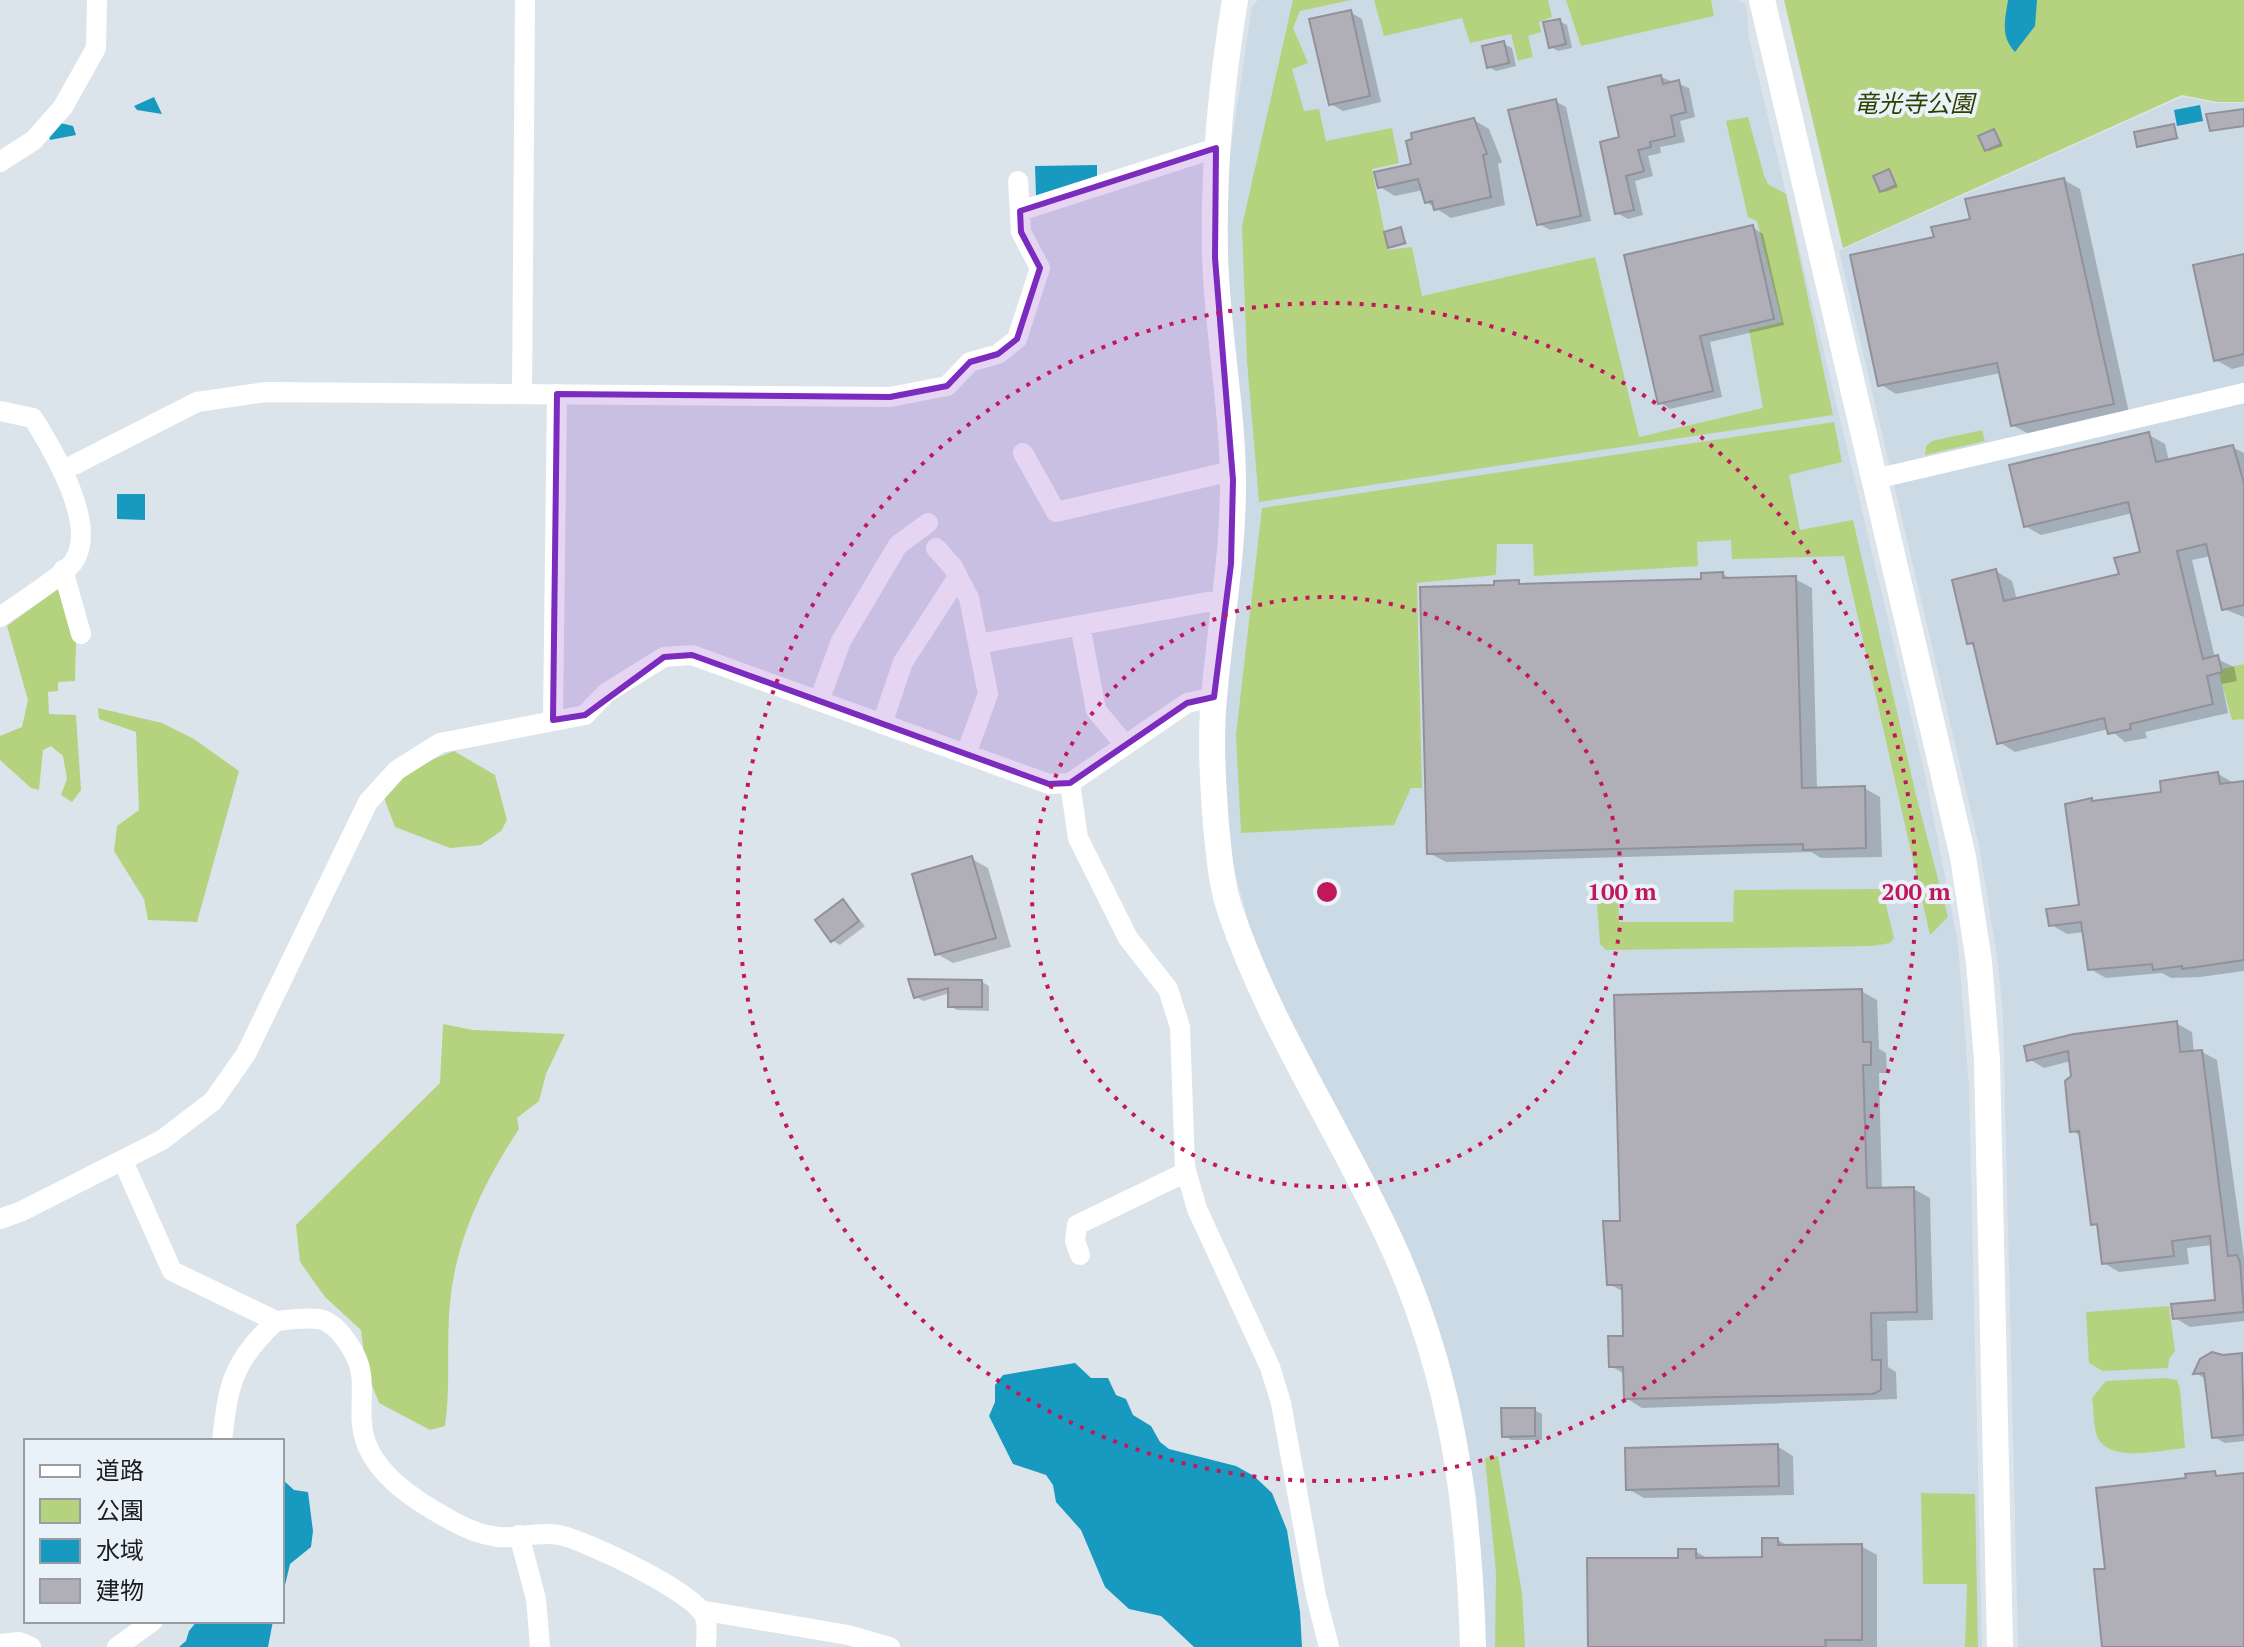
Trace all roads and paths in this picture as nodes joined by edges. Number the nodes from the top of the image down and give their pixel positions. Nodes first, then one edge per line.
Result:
1 (97, 0) edge
2 (525, 0) edge
3 (1235, 0) edge
4 (1762, 0) edge
5 (1216, 148) junction
6 (0, 162) edge
7 (1018, 181) dead end
8 (1020, 211) junction
9 (2244, 393) edge
10 (522, 394) junction
11 (557, 394) junction
12 (0, 411) edge
13 (1023, 453) dead end
14 (64, 470) junction
15 (1232, 471) junction
16 (1875, 479) junction
17 (928, 523) dead end
18 (936, 548) dead end
19 (63, 570) junction
20 (958, 577) junction
21 (1226, 603) junction
22 (0, 617) edge
23 (1080, 625) junction
24 (81, 634) dead end
25 (978, 644) junction
26 (1214, 697) junction
27 (819, 701) junction
28 (553, 720) junction
29 (882, 724) junction
30 (1125, 745) junction
31 (966, 754) junction
32 (1070, 783) junction
33 (123, 1161) junction
34 (1186, 1172) junction
35 (0, 1219) edge
36 (1080, 1255) dead end
37 (276, 1321) junction
38 (222, 1439) edge
39 (519, 1535) junction
40 (700, 1610) junction
41 (150, 1623) edge
42 (0, 1644) edge
43 (31, 1647) edge
44 (117, 1647) edge
45 (540, 1647) edge
46 (706, 1647) edge
47 (890, 1647) edge
48 (1329, 1647) edge
49 (1473, 1647) edge
50 (2000, 1647) edge

1 - 6 street
2 - 10 street
3 - 5 street
4 - 16 street
5 - 8 street
5 - 15 street
7 - 8 street
8 - 11 street
9 - 16 street
10 - 11 street
10 - 14 street
11 - 28 street
12 - 14 street
13 - 15 street
14 - 19 street
15 - 21 street
16 - 50 street
17 - 27 street
18 - 20 street
19 - 22 street
19 - 24 street
20 - 25 street
20 - 29 street
21 - 23 street
21 - 26 street
23 - 25 street
23 - 30 street
25 - 31 street
26 - 30 street
26 - 49 street
27 - 28 street
27 - 29 street
28 - 33 street
29 - 31 street
30 - 32 street
31 - 32 street
32 - 34 street
33 - 35 street
33 - 37 street
34 - 36 street
34 - 48 street
37 - 38 street
37 - 39 street
39 - 40 street
39 - 45 street
40 - 46 street
40 - 47 street
41 - 44 street
42 - 43 street

